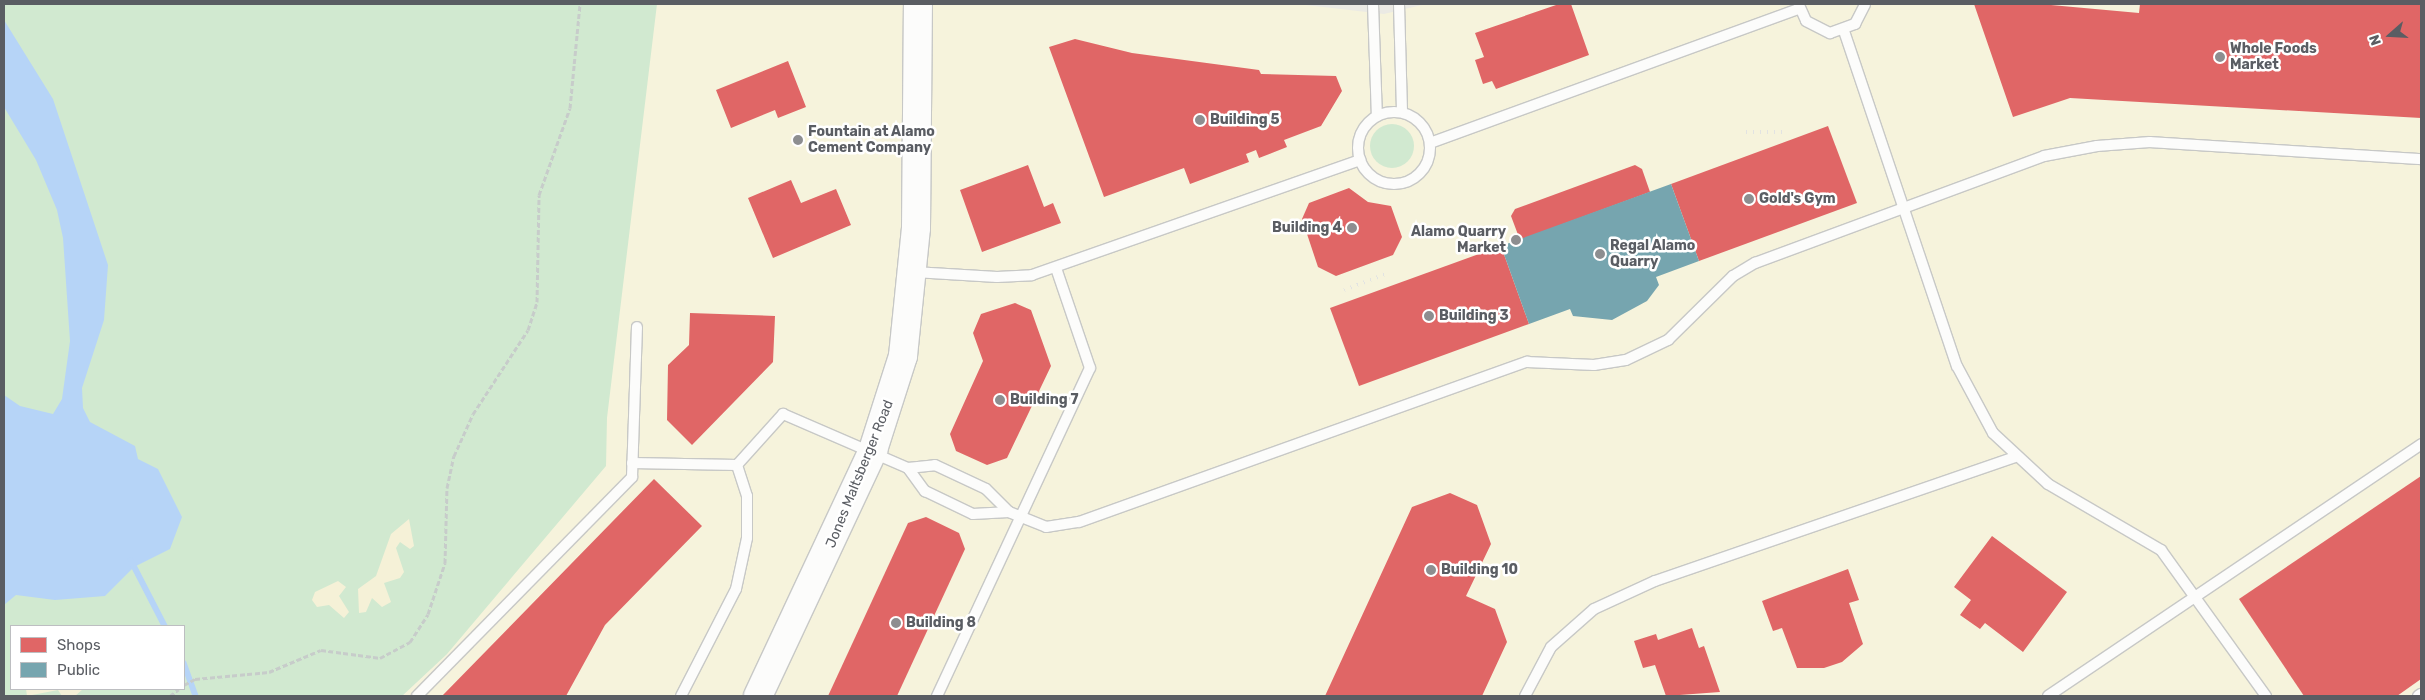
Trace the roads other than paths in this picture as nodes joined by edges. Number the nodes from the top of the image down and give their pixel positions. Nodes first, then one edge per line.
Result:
1 (918, 4) edge
2 (1373, 4) edge
3 (1399, 4) edge
4 (1865, 4) edge
5 (1799, 6) edge
6 (1844, 31) junction
7 (1402, 112) junction
8 (1377, 116) junction
9 (1430, 143) junction
10 (2421, 159) edge
11 (1360, 160) junction
12 (1903, 207) junction
13 (1056, 268) junction
14 (914, 272) junction
15 (637, 327) dead end
16 (2421, 444) edge
17 (873, 450) junction
18 (2016, 457) junction
19 (632, 463) junction
20 (737, 465) junction
21 (908, 468) junction
22 (1009, 512) junction
23 (1020, 516) junction
24 (2198, 595) junction
25 (757, 694) edge
26 (2421, 694) edge
27 (417, 696) edge
28 (681, 696) edge
29 (937, 696) edge
30 (1525, 696) edge
31 (2048, 696) edge
32 (2266, 696) edge
33 (2418, 696) edge

1 - 14 main road, Jones Maltsberger Road
2 - 8 lane
3 - 7 lane
4 - 6 lane
5 - 6 lane
5 - 9 lane
6 - 12 lane
7 - 8 lane
7 - 9 lane
8 - 11 lane
9 - 11 lane
10 - 12 lane
11 - 13 lane
12 - 18 lane
12 - 23 lane
13 - 14 lane
13 - 23 lane
14 - 17 main road, Jones Maltsberger Road
15 - 19 lane
16 - 24 lane
17 - 20 lane
17 - 21 lane
17 - 25 main road, Jones Maltsberger Road
18 - 24 lane
18 - 30 lane
19 - 20 lane
19 - 27 lane
20 - 28 lane
21 - 22 lane
21 - 22 lane
22 - 23 lane
23 - 29 lane
24 - 31 lane
24 - 32 lane
26 - 33 lane

